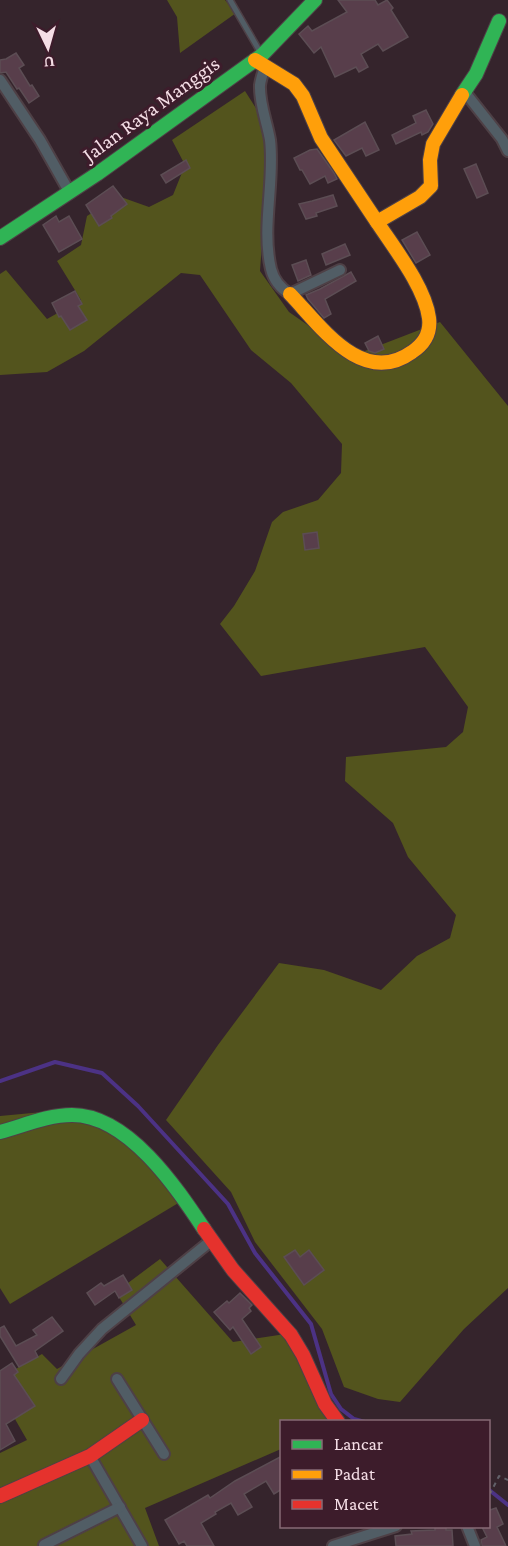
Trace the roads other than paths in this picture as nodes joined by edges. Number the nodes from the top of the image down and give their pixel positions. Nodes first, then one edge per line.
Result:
1 (230, 0) edge
2 (315, 0) edge
3 (499, 21) dead end
4 (261, 61) junction
5 (0, 80) edge
6 (464, 92) junction
7 (508, 151) edge
8 (70, 193) junction
9 (377, 222) junction
10 (0, 238) edge
11 (340, 270) dead end
12 (290, 294) junction
13 (0, 1132) edge
14 (212, 1240) junction
15 (61, 1379) dead end
16 (117, 1379) dead end
17 (142, 1420) junction
18 (336, 1420) edge
19 (164, 1454) dead end
20 (90, 1456) junction
21 (0, 1496) edge
22 (120, 1507) junction
23 (393, 1528) edge
24 (467, 1528) edge
25 (44, 1545) edge
26 (142, 1546) edge
27 (333, 1546) edge
28 (475, 1546) edge

1 - 4 lane
2 - 4 main road, Jalan Raya Manggis
3 - 6 main road
4 - 8 main road, Jalan Raya Manggis
4 - 9 main road
4 - 12 street
5 - 8 street
6 - 7 street
6 - 9 main road
8 - 10 main road, Jalan Raya Manggis
9 - 12 main road
11 - 12 street
13 - 14 main road
14 - 15 street
14 - 18 main road
16 - 17 street
17 - 19 street
17 - 20 main road
20 - 21 main road
20 - 22 street
22 - 25 street
22 - 26 street
23 - 27 street
24 - 28 street

